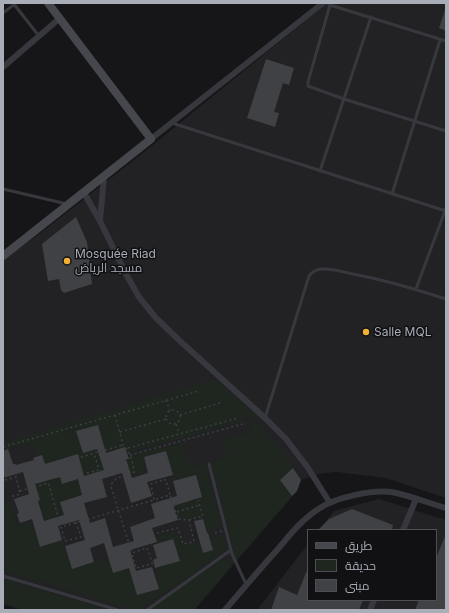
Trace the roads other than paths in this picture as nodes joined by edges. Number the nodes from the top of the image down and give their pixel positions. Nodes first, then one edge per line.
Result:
1 (48, 3) edge
2 (323, 3) edge
3 (14, 4) edge
4 (329, 4) edge
5 (3, 13) edge
6 (60, 18) junction
7 (372, 18) junction
8 (39, 36) junction
9 (440, 40) junction
10 (446, 41) edge
11 (3, 67) edge
12 (344, 99) junction
13 (415, 121) junction
14 (172, 123) junction
15 (446, 131) edge
16 (151, 139) junction
17 (320, 171) junction
18 (104, 178) junction
19 (3, 189) edge
20 (84, 193) junction
21 (392, 194) junction
22 (70, 204) junction
23 (446, 210) edge
24 (100, 221) junction
25 (3, 256) edge
26 (416, 289) junction
27 (446, 299) edge
28 (265, 418) junction
29 (209, 464) dead end
30 (416, 499) junction
31 (330, 503) junction
32 (446, 508) edge
33 (403, 529) edge
34 (231, 550) junction
35 (3, 576) edge
36 (247, 584) junction
37 (118, 610) edge
38 (147, 610) edge
39 (225, 610) edge

1 - 6 street
2 - 14 street
3 - 5 lane
3 - 8 lane
4 - 7 lane
4 - 12 lane
6 - 8 street
6 - 16 street
7 - 9 lane
7 - 12 lane
8 - 11 street
9 - 10 lane
9 - 13 lane
12 - 13 lane
12 - 17 lane
13 - 15 lane
13 - 21 lane
14 - 16 street
14 - 17 lane
16 - 18 street
17 - 21 lane
18 - 20 street
18 - 24 street
19 - 22 lane
20 - 22 street
20 - 24 street
21 - 23 lane
22 - 25 street
23 - 26 lane
24 - 28 street
26 - 27 lane
26 - 28 lane
28 - 31 street
29 - 34 lane
30 - 31 street
30 - 32 street
30 - 33 street
31 - 36 street
34 - 36 lane
34 - 38 lane
35 - 37 lane
36 - 39 street

